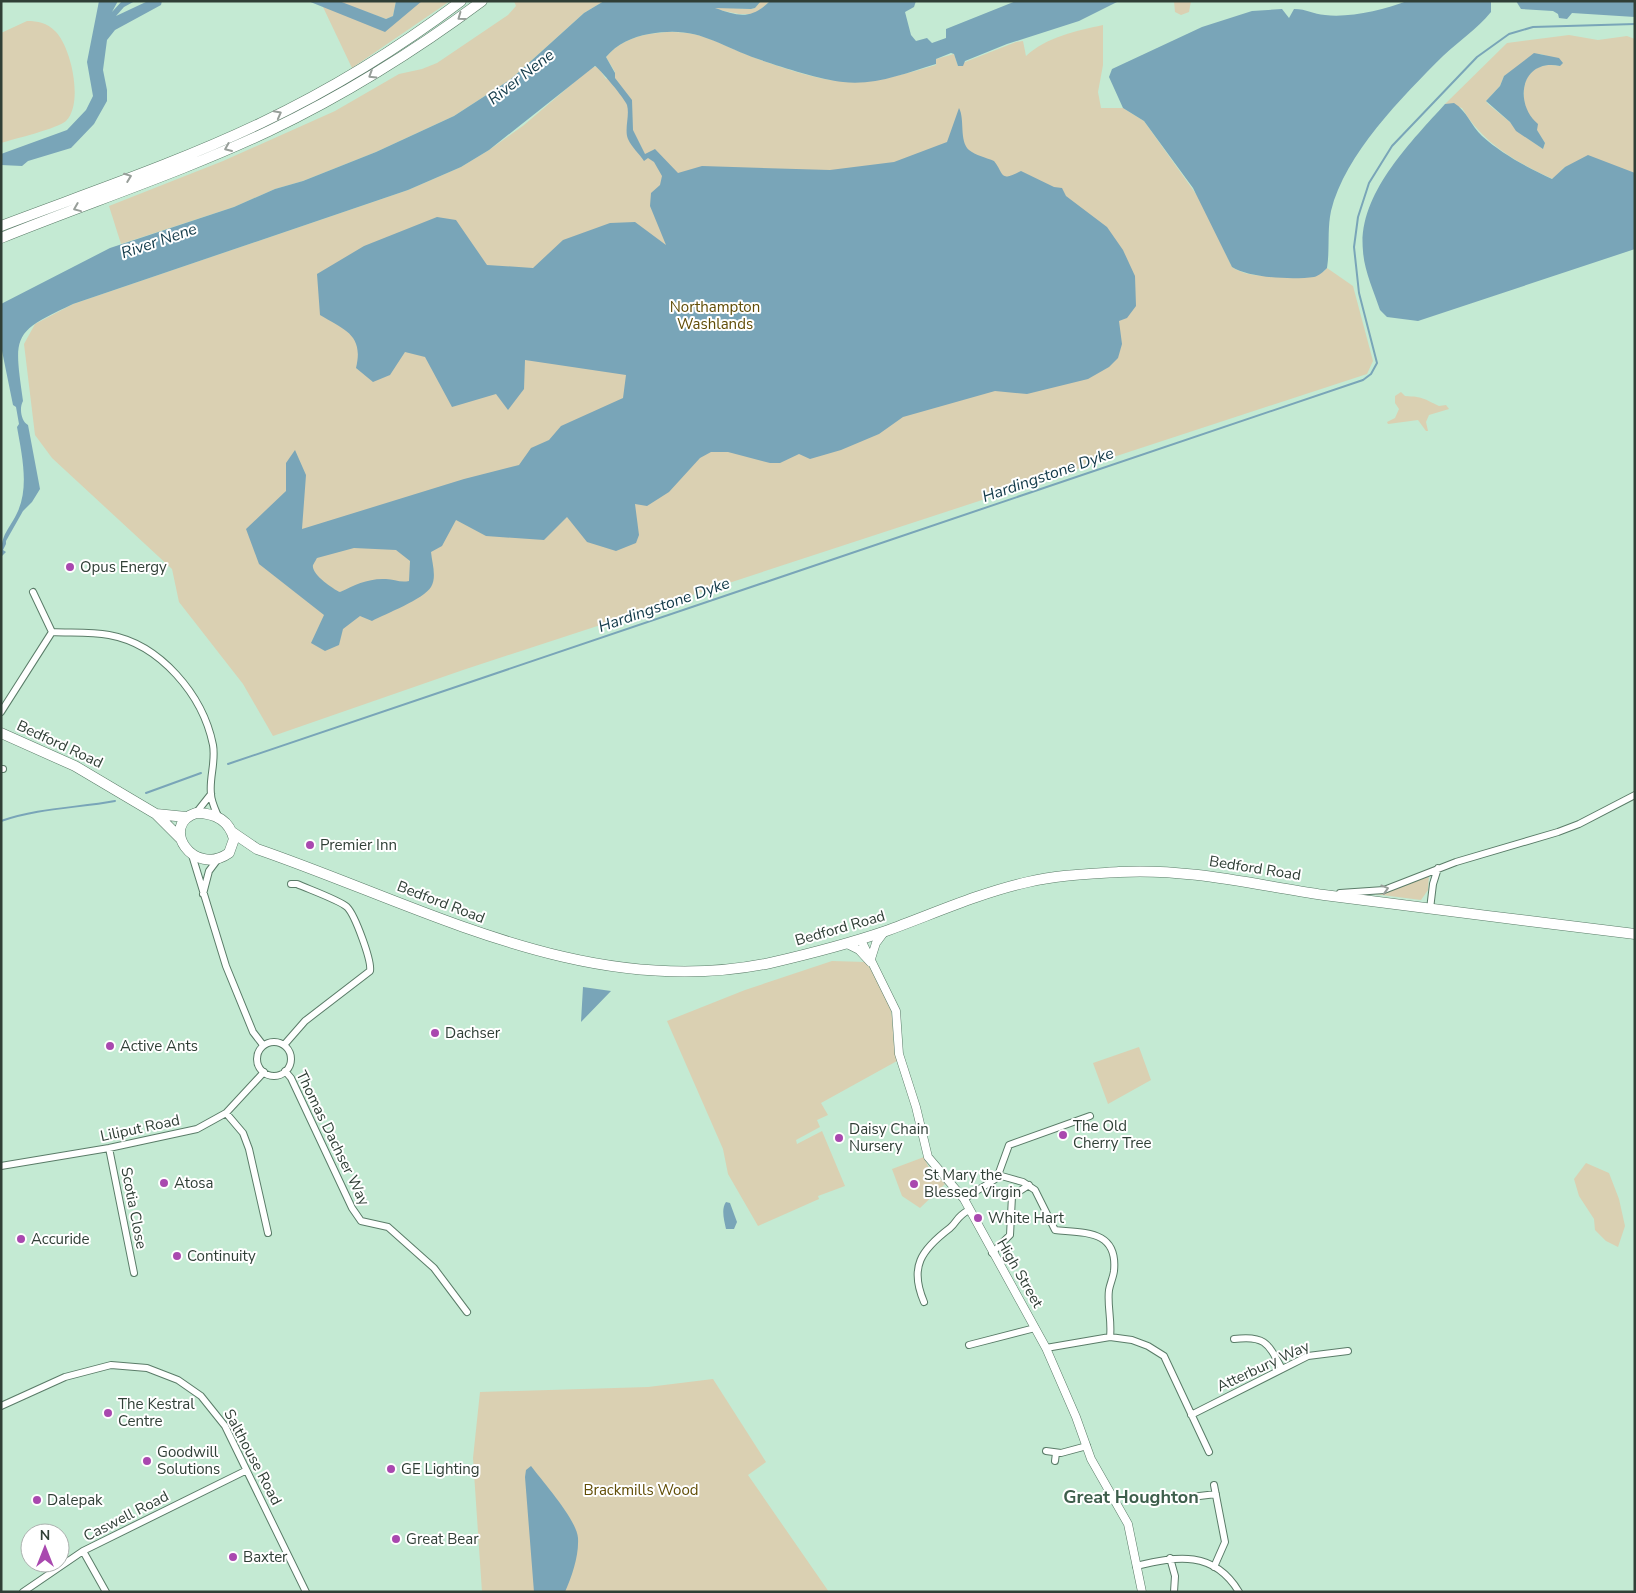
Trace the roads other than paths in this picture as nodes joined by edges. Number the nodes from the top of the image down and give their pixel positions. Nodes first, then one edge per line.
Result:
1 (461, 1) edge
2 (482, 1) edge
3 (1, 226) edge
4 (1, 238) edge
5 (34, 592) dead end
6 (52, 632) junction
7 (1, 712) edge
8 (1, 733) edge
9 (210, 794) junction
10 (1635, 795) edge
11 (156, 814) junction
12 (191, 815) junction
13 (218, 816) junction
14 (232, 832) junction
15 (180, 838) junction
16 (257, 849) junction
17 (229, 853) junction
18 (192, 855) junction
19 (218, 859) junction
20 (1438, 868) junction
21 (291, 884) dead end
22 (1319, 894) junction
23 (203, 895) junction
24 (1430, 909) junction
25 (885, 931) junction
26 (1635, 934) edge
27 (861, 940) junction
28 (847, 944) junction
29 (870, 962) junction
30 (284, 1045) junction
31 (263, 1046) junction
32 (286, 1071) junction
33 (264, 1072) junction
34 (226, 1113) junction
35 (1090, 1116) dead end
36 (109, 1148) junction
37 (1, 1166) edge
38 (998, 1175) junction
39 (1029, 1185) junction
40 (964, 1199) junction
41 (970, 1210) junction
42 (268, 1233) dead end
43 (992, 1253) junction
44 (134, 1273) dead end
45 (924, 1302) dead end
46 (468, 1312) dead end
47 (1034, 1325) junction
48 (1110, 1337) junction
49 (1234, 1339) dead end
50 (969, 1345) dead end
51 (1046, 1348) junction
52 (1348, 1351) dead end
53 (1282, 1369) junction
54 (1, 1406) edge
55 (1191, 1415) junction
56 (1087, 1446) junction
57 (1046, 1452) dead end
58 (1209, 1452) dead end
59 (1056, 1453) junction
60 (1056, 1461) dead end
61 (245, 1471) junction
62 (1214, 1485) dead end
63 (1216, 1494) junction
64 (1183, 1498) dead end
65 (83, 1551) junction
66 (1170, 1558) junction
67 (1136, 1566) junction
68 (1214, 1567) junction
69 (23, 1592) edge
70 (106, 1592) edge
71 (306, 1592) edge
72 (1142, 1592) edge
73 (1174, 1592) edge
74 (1239, 1592) edge

3 -> 1 highway
2 -> 4 highway
5 - 6 street
6 - 7 street
6 - 9 street
8 - 11 highway, Bedford Road
9 - 12 street
9 - 13 street
10 - 20 street, Bedford Road
11 - 12 highway, Bedford Road
11 - 15 highway, Bedford Road
12 - 13 highway
12 - 15 highway
13 - 14 highway
14 - 16 highway, Bedford Road
14 - 17 highway
15 - 18 highway
16 - 17 highway, Bedford Road
16 - 28 highway, Bedford Road
17 - 19 highway
18 - 19 highway
18 - 23 street
19 - 23 street
22 -> 20 street, Bedford Road
20 - 24 street
21 - 30 street
22 - 24 highway
22 - 25 highway, Bedford Road
23 - 31 street
24 - 26 highway
25 - 27 highway, Bedford Road
25 - 29 street
27 - 28 highway, Bedford Road
27 - 29 street, High Street
28 - 29 street
29 - 40 street, High Street
30 - 31 street
30 - 32 street
31 - 33 street
32 - 33 street
32 - 46 street, Thomas Dachser Way
33 - 34 street, Liliput Road
34 - 36 street, Liliput Road
34 - 42 street
35 - 38 street
36 - 37 street, Liliput Road
36 - 44 street, Scotia Close
38 - 39 street
38 - 40 street
39 - 43 street
39 - 48 street
40 - 41 street, High Street
41 - 43 street, High Street
41 - 45 street
43 - 47 street, High Street
47 - 50 street
47 - 51 street, High Street
48 - 51 street
48 - 55 street
49 - 53 street
51 - 56 street, High Street
52 - 53 street, Atterbury Way
53 - 55 street, Atterbury Way
54 - 61 street, Salthouse Road
55 - 58 street
56 - 59 street
56 - 67 street, High Street
57 - 59 street
59 - 60 street
61 - 65 street, Caswell Road
61 - 71 street, Salthouse Road
62 - 63 street
63 - 64 street
63 - 68 street
65 - 69 street, Caswell Road
65 - 70 street
66 - 67 street
66 - 68 street
66 - 73 street
67 - 72 street, High Street
68 - 74 street

